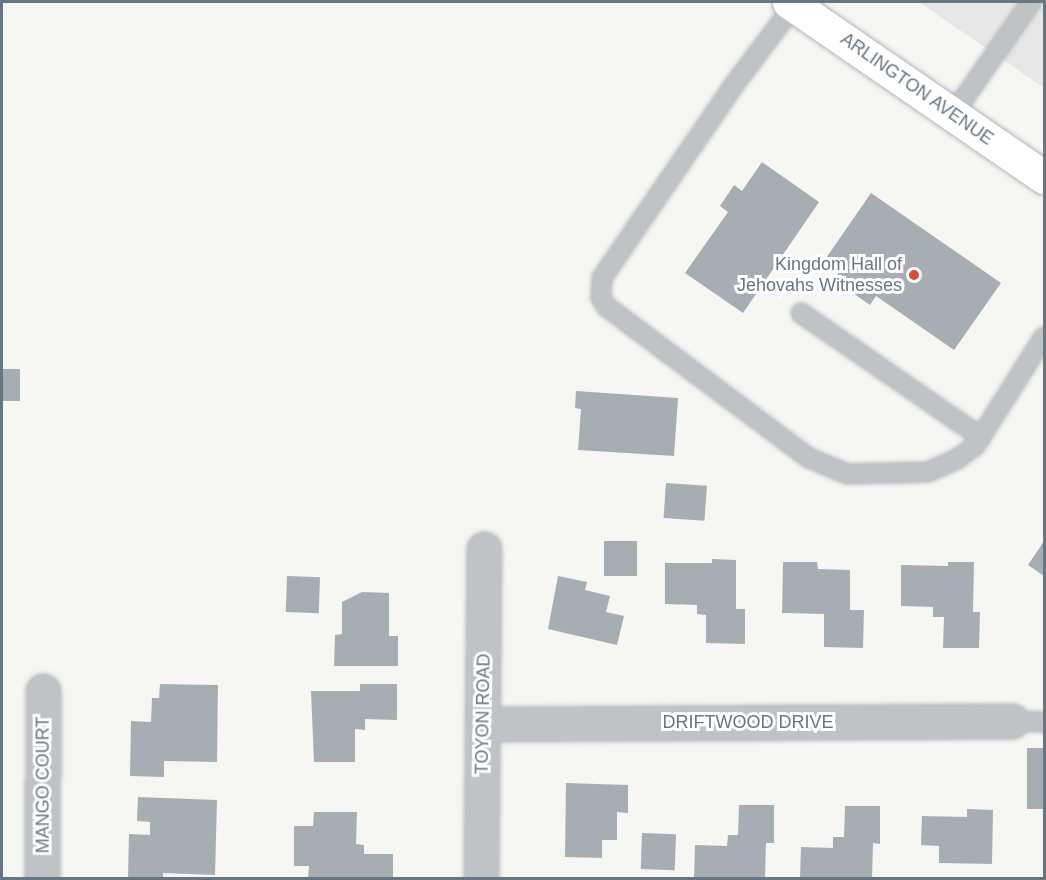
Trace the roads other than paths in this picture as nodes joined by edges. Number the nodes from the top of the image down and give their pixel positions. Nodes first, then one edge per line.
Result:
1 (1031, 2) edge
2 (792, 3) edge
3 (953, 114) junction
4 (1044, 177) edge
5 (801, 313) dead end
6 (1044, 337) edge
7 (981, 437) junction
8 (484, 549) dead end
9 (43, 691) dead end
10 (1012, 721) joint
11 (1044, 722) edge
12 (484, 724) junction
13 (42, 879) edge
14 (481, 879) edge

1 - 3 lane
2 - 3 main road, ARLINGTON AVENUE
2 - 7 lane
3 - 4 main road, ARLINGTON AVENUE
5 - 7 lane
6 - 7 lane
8 - 12 street, TOYON ROAD
9 - 13 street, MANGO COURT
10 - 11 lane
10 - 12 street, DRIFTWOOD DRIVE
12 - 14 street, TOYON ROAD

